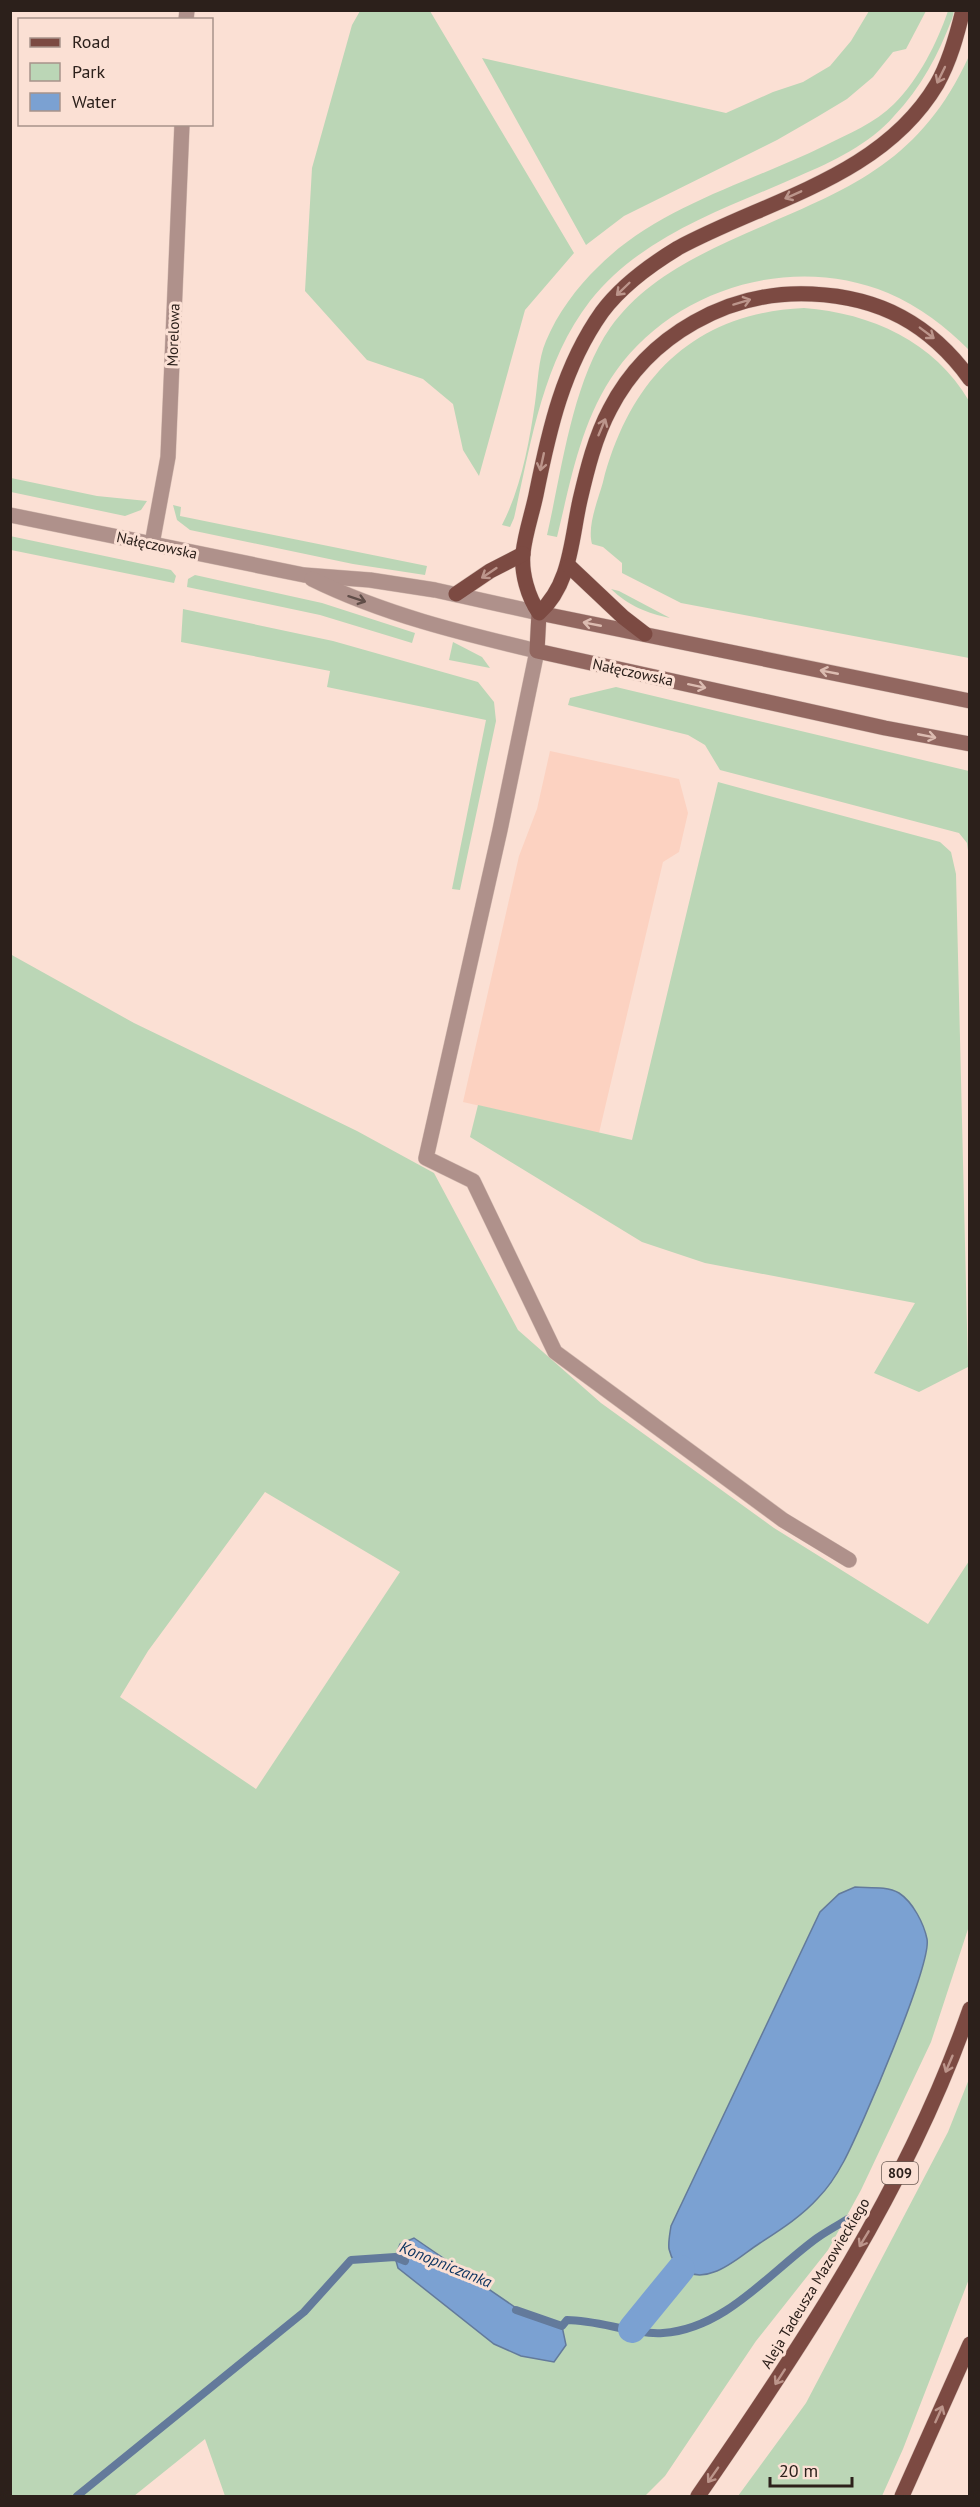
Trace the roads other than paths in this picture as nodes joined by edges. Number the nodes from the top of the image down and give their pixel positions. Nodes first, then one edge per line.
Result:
1 (963, 10) edge
2 (182, 126) edge
3 (969, 379) edge
4 (10, 514) edge
5 (152, 544) junction
6 (523, 554) junction
7 (569, 566) junction
8 (304, 575) junction
9 (456, 594) junction
10 (539, 614) junction
11 (645, 634) junction
12 (537, 651) junction
13 (969, 701) edge
14 (969, 744) edge
15 (849, 1560) dead end
16 (969, 2009) edge
17 (969, 2344) edge
18 (698, 2496) edge
19 (902, 2496) edge

1 -> 6 main road
2 - 5 street, Morelowa
7 -> 3 main road
4 - 5 street, Nałęczowska
5 - 8 street, Nałęczowska
6 -> 9 main road
6 - 10 main road
7 - 10 main road
7 - 11 main road
8 - 9 street, Nałęczowska
8 -> 12 street, Nałęczowska
9 - 10 street, Nałęczowska
11 -> 10 main road, Nałęczowska
10 - 12 main road
13 -> 11 main road, Nałęczowska
12 -> 14 main road, Nałęczowska
12 - 15 street
16 -> 18 main road, Aleja Tadeusza Mazowieckiego / 809
19 -> 17 main road

